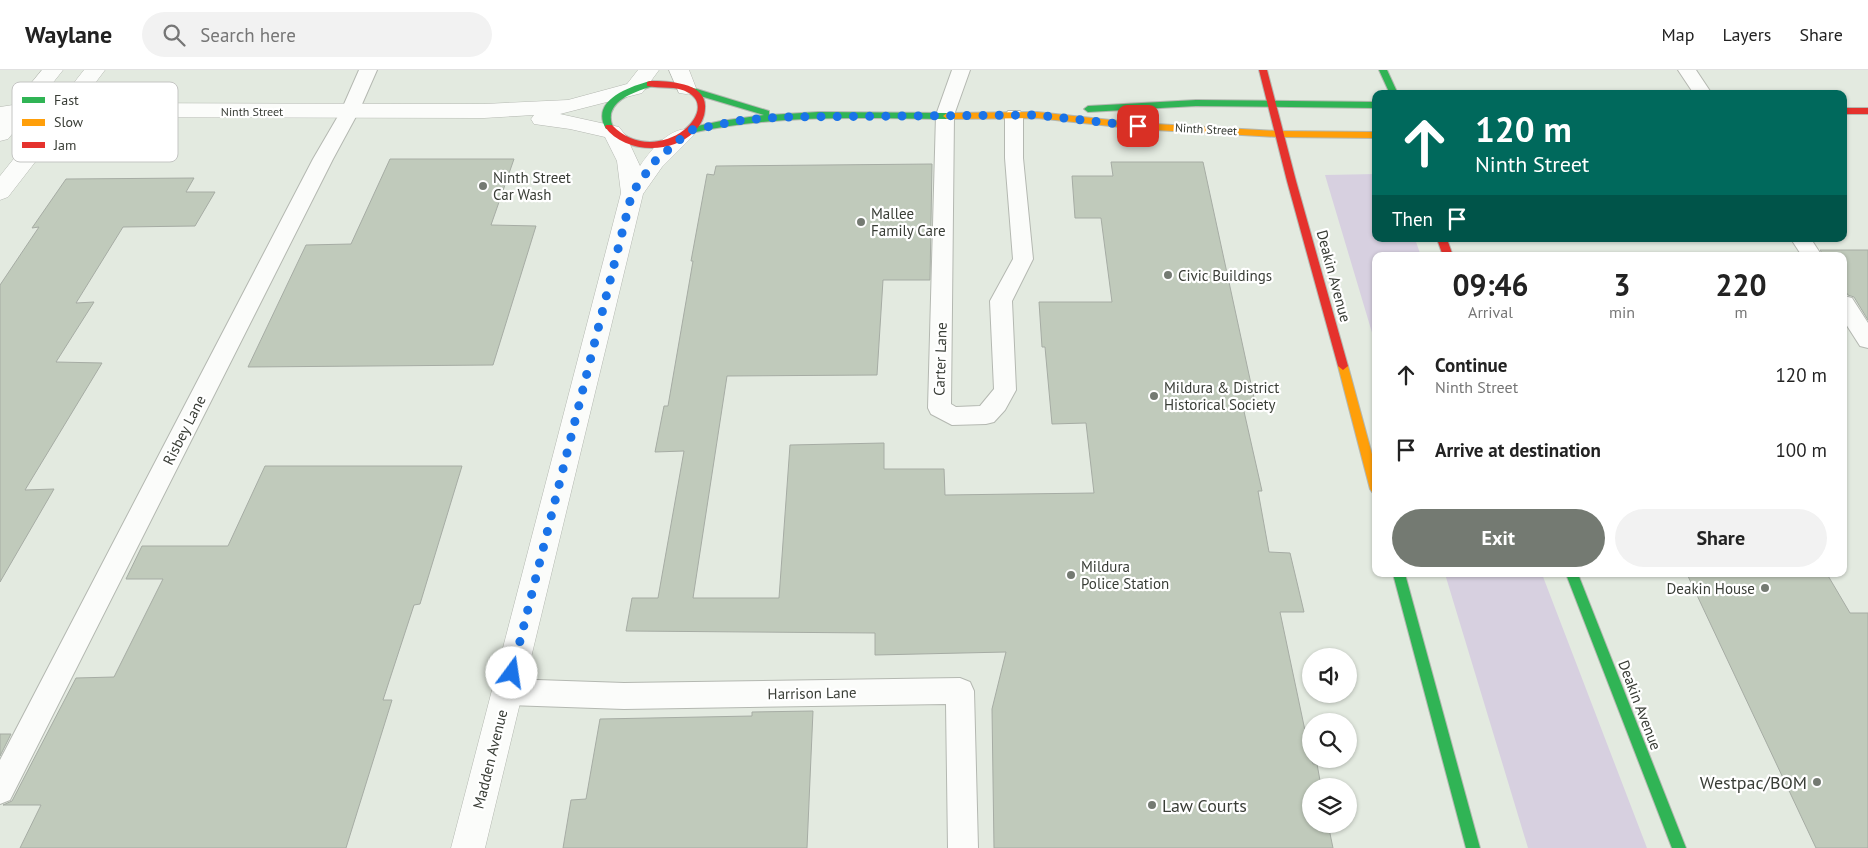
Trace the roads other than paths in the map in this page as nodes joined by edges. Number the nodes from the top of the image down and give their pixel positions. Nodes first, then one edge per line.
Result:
1 (53, 70) edge
2 (95, 70) edge
3 (368, 70) edge
4 (649, 70) edge
5 (961, 70) edge
6 (1263, 70) edge
7 (1383, 70) edge
8 (1687, 70) edge
9 (39, 82) edge
10 (85, 82) edge
11 (685, 83) edge
12 (633, 89) junction
13 (1392, 90) edge
14 (1700, 90) edge
15 (1270, 103) junction
16 (1372, 105) edge
17 (6, 110) edge
18 (178, 110) edge
19 (350, 111) junction
20 (1847, 111) edge
21 (1868, 111) edge
22 (484, 112) junction
23 (945, 115) junction
24 (1014, 115) junction
25 (1036, 115) junction
26 (782, 117) junction
27 (687, 133) junction
28 (0, 134) edge
29 (613, 134) junction
30 (1278, 134) junction
31 (1372, 135) edge
32 (23, 162) edge
33 (0, 192) edge
34 (632, 193) junction
35 (1847, 308) edge
36 (1868, 340) edge
37 (1372, 474) edge
38 (1400, 577) edge
39 (1573, 577) edge
40 (507, 692) junction
41 (0, 790) edge
42 (468, 848) edge
43 (963, 848) edge
44 (1473, 848) edge
45 (1679, 848) edge

1 - 9 street
2 - 10 street
3 - 19 lane, Risbey Lane
4 - 12 street
5 - 23 lane, Carter Lane
6 - 15 main road, Deakin Avenue
7 - 13 main road
8 - 14 lane
11 - 12 main road
11 - 26 main road, Ninth Street
11 - 27 main road
12 - 22 street, Ninth Street
12 - 29 main road
15 - 16 main road, Ninth Street
15 - 25 main road, Ninth Street
15 - 30 main road, Deakin Avenue
17 - 28 street
18 - 19 street, Ninth Street
19 - 22 street, Ninth Street
19 - 41 lane, Risbey Lane
20 - 21 main road
22 - 29 street, Ninth Street
23 - 24 main road, Ninth Street
23 - 24 lane, Carter Lane
23 - 26 main road, Ninth Street
24 - 25 main road, Ninth Street
25 - 30 main road, Ninth Street
26 - 27 main road, Ninth Street
27 - 29 main road
27 - 34 street, Madden Avenue
29 - 34 street
30 - 31 main road, Ninth Street
30 - 37 main road, Deakin Avenue
32 - 33 street
34 - 40 street, Madden Avenue
35 - 36 lane
38 - 44 main road
39 - 45 main road, Deakin Avenue
40 - 42 street, Madden Avenue
40 - 43 lane, Harrison Lane

